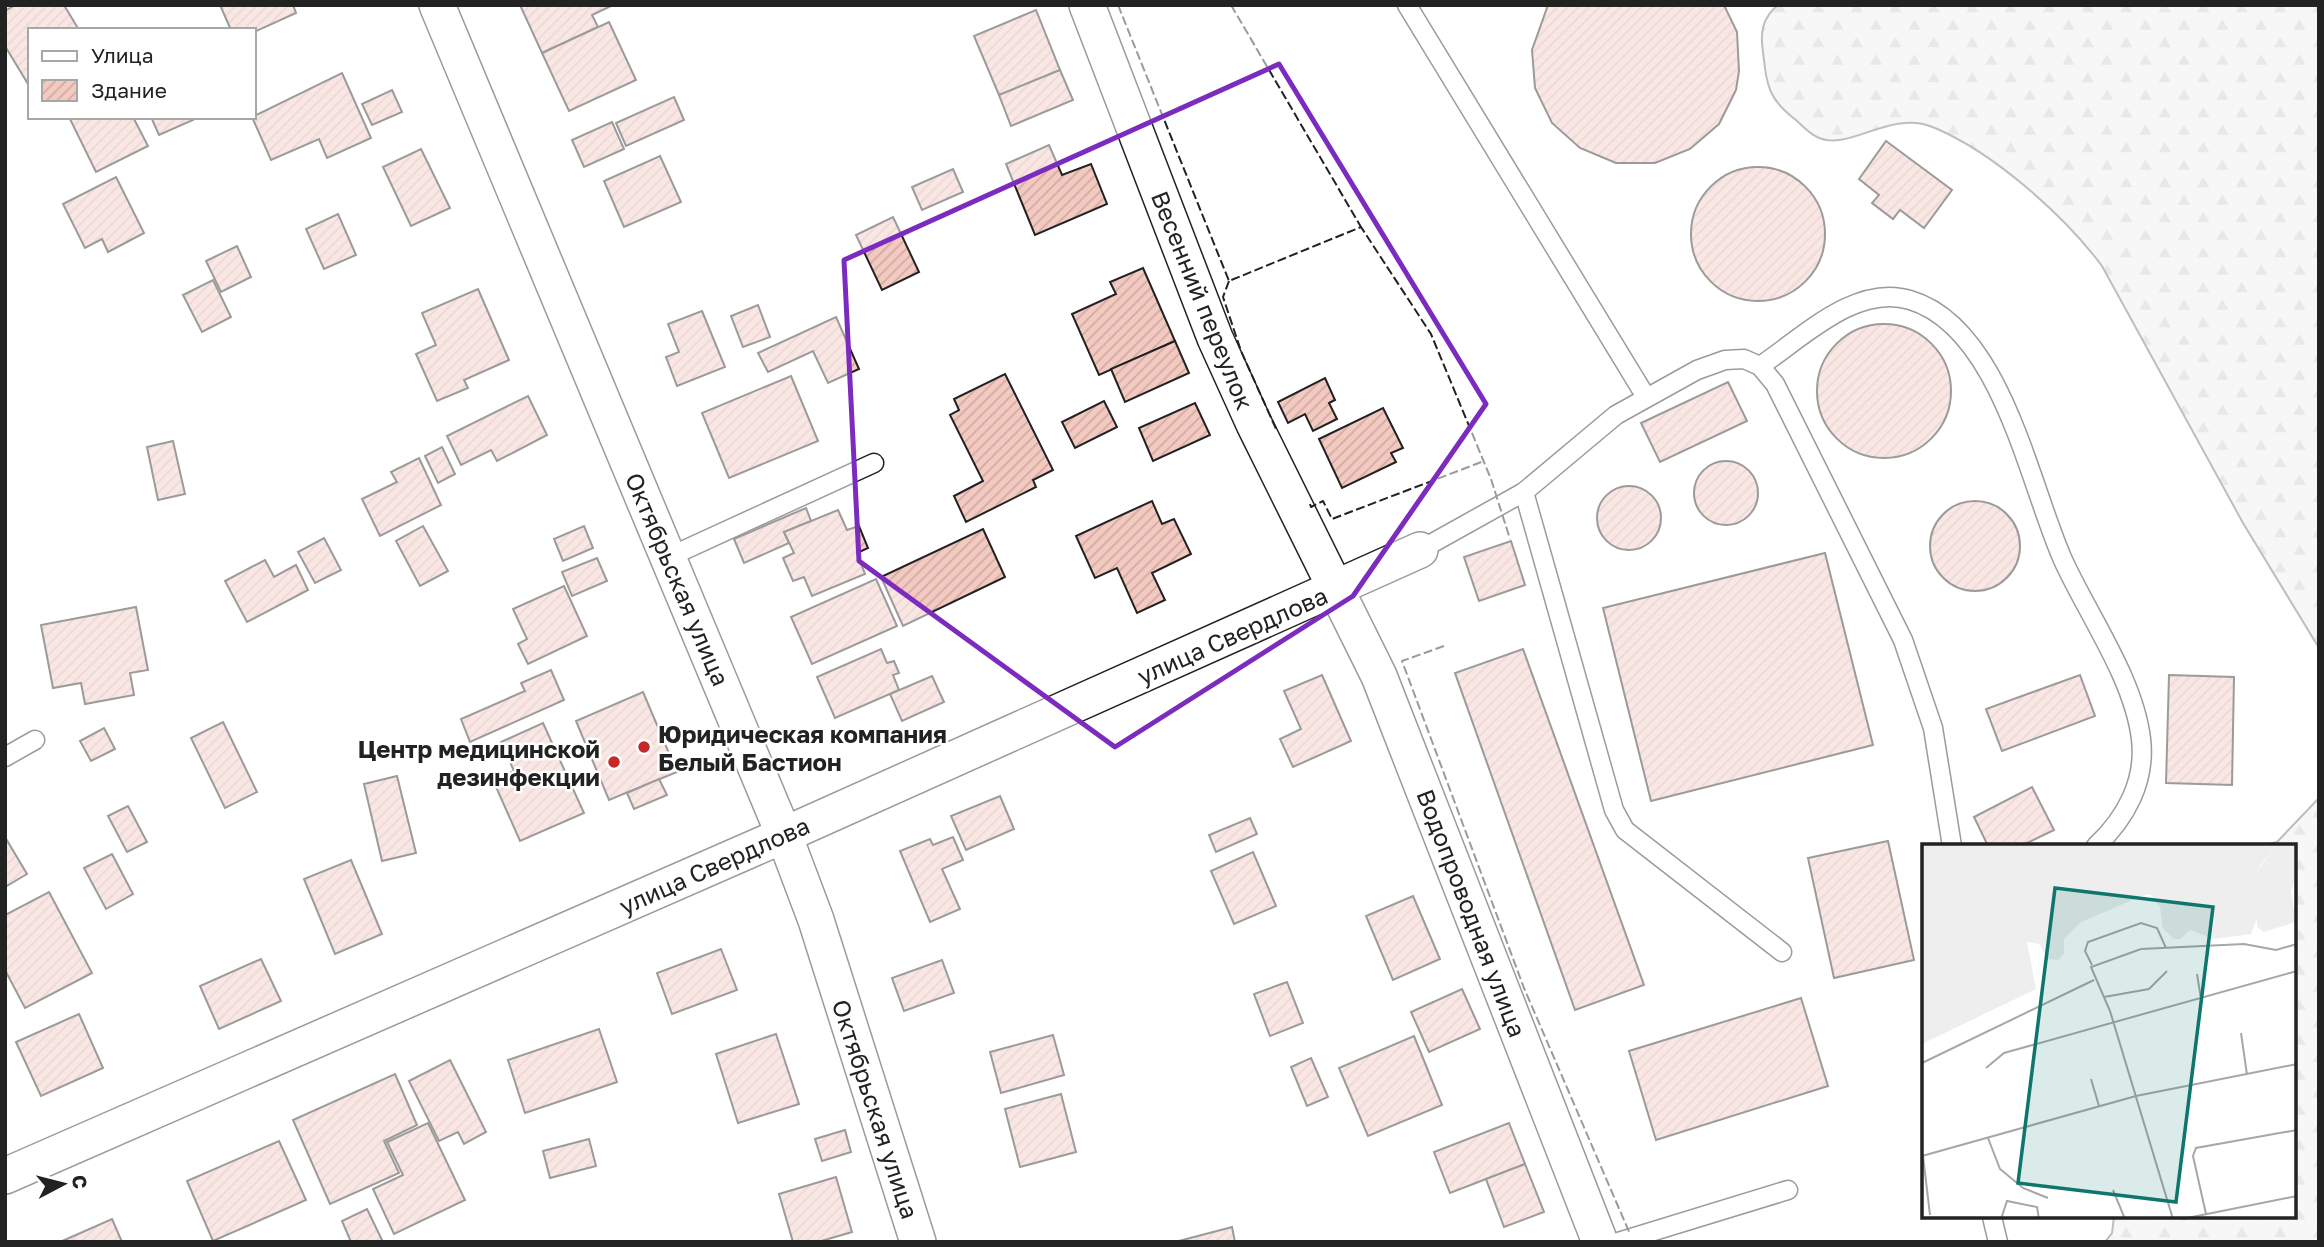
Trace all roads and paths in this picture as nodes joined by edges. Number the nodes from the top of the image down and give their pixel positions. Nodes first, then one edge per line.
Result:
1 (437, 5) edge
2 (1087, 5) edge
3 (1407, 5) edge
4 (1760, 366) junction
5 (1646, 397) junction
6 (874, 463) dead end
7 (1524, 492) junction
8 (1420, 550) joint
9 (669, 557) junction
10 (1337, 588) junction
11 (35, 740) dead end
12 (5, 757) edge
13 (784, 835) junction
14 (1952, 844) edge
15 (2098, 844) edge
16 (1782, 952) dead end
17 (5, 1176) edge
18 (1788, 1191) dead end
19 (1992, 1219) edge
20 (918, 1242) edge
21 (1600, 1242) edge
22 (1618, 1242) edge
23 (1998, 1242) edge

1 - 9 street, Октябрьская улица
2 - 10 street, Весенний переулок
3 - 5 lane
4 - 5 lane
4 - 14 lane
4 - 15 lane
5 - 7 lane
6 - 9 lane
7 - 8 lane
7 - 16 lane
8 - 10 street, улица Свердлова
9 - 13 street, Октябрьская улица
10 - 13 street, улица Свердлова
10 - 21 street, Водопроводная улица
11 - 12 lane
13 - 17 street, улица Свердлова
13 - 20 street, Октябрьская улица
18 - 22 lane
19 - 23 lane

